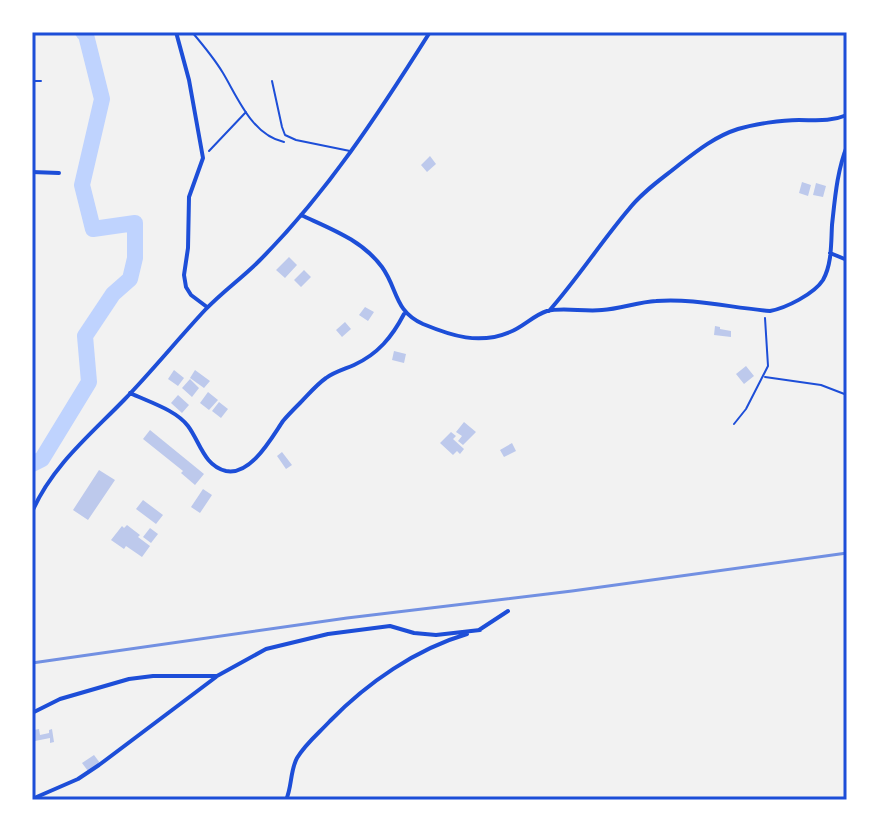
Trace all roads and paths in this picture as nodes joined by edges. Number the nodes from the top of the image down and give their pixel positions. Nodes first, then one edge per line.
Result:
1 (176, 32) edge
2 (192, 32) edge
3 (430, 32) edge
4 (32, 81) edge
5 (41, 81) dead end
6 (272, 81) dead end
7 (246, 112) junction
8 (847, 115) edge
9 (296, 140) junction
10 (847, 146) edge
11 (352, 151) junction
12 (203, 158) junction
13 (32, 172) edge
14 (59, 173) dead end
15 (301, 215) junction
16 (830, 253) junction
17 (847, 260) edge
18 (207, 307) junction
19 (549, 311) junction
20 (770, 311) junction
21 (405, 313) junction
22 (763, 377) junction
23 (130, 393) junction
24 (847, 395) edge
25 (734, 424) dead end
26 (32, 512) edge
27 (508, 611) dead end
28 (480, 630) junction
29 (217, 676) junction
30 (32, 713) edge
31 (32, 799) edge
32 (286, 800) edge

1 - 12 street
2 - 7 path
3 - 11 street
4 - 5 path
6 - 9 lane
7 - 9 path
7 - 12 path
8 - 19 street
9 - 11 lane
10 - 16 street
11 - 15 street
12 - 18 street
13 - 14 street
15 - 18 street
15 - 21 street
16 - 17 street
16 - 20 street
18 - 23 street
19 - 20 street
19 - 21 street
20 - 22 path
21 - 23 street
22 - 24 path
22 - 25 path
23 - 26 street
27 - 28 street
28 - 29 street
28 - 32 street
29 - 30 street
29 - 31 street

